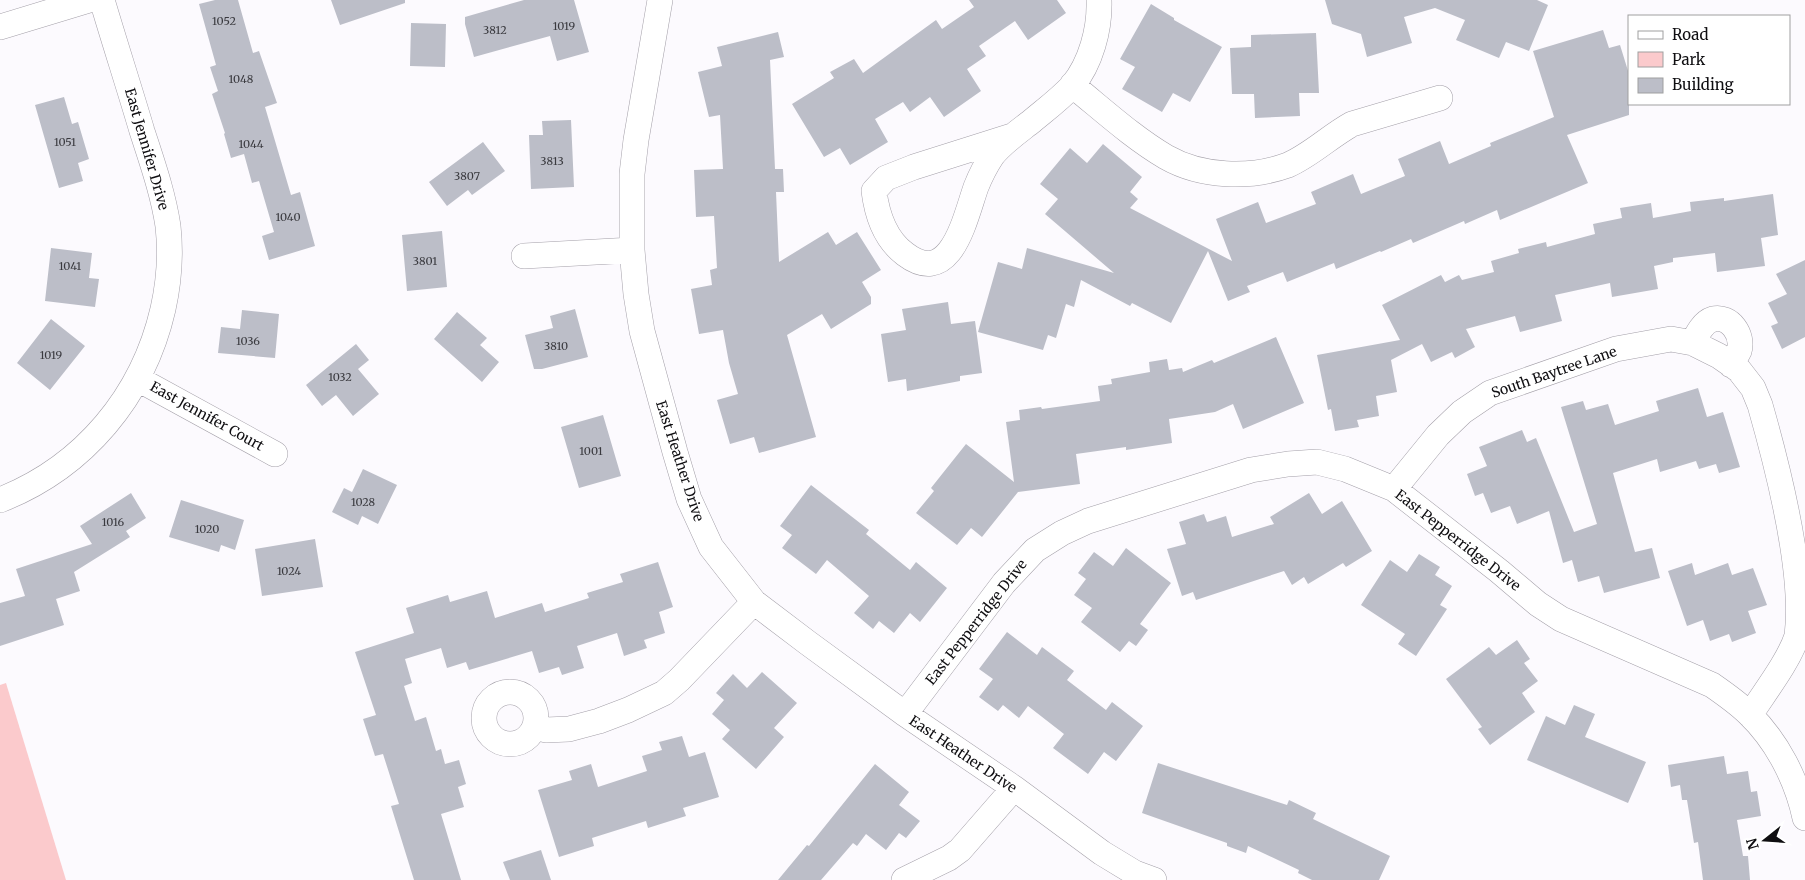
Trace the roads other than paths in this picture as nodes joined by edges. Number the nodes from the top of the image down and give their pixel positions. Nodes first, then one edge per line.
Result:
1 (88, 0) edge
2 (102, 0) edge
3 (660, 0) edge
4 (1099, 0) edge
5 (0, 27) edge
6 (1072, 86) junction
7 (1440, 98) dead end
8 (1012, 136) junction
9 (632, 250) junction
10 (524, 256) dead end
11 (1692, 342) junction
12 (1731, 365) junction
13 (138, 379) junction
14 (275, 454) dead end
15 (1394, 489) junction
16 (0, 500) edge
17 (754, 602) junction
18 (905, 714) junction
19 (1750, 714) junction
20 (535, 726) dead end
21 (1014, 788) junction
22 (1805, 818) edge
23 (904, 880) edge
24 (1154, 880) edge

1 - 5 street
2 - 13 street, East Jennifer Drive
3 - 9 street, East Heather Drive
4 - 6 street
6 - 7 street
6 - 8 street
8 - 8 street
9 - 10 street
9 - 17 street, East Heather Drive
11 - 12 street, South Baytree Lane
11 - 12 street
11 - 15 street, South Baytree Lane
12 - 19 street, South Baytree Lane
13 - 14 street, East Jennifer Court
13 - 16 street, East Jennifer Drive
15 - 18 street, East Pepperridge Drive
15 - 19 street, East Pepperridge Drive
17 - 18 street, East Heather Drive
17 - 20 street
18 - 21 street, East Heather Drive
19 - 22 street, East Pepperridge Drive
21 - 23 street
21 - 24 street, East Heather Drive

